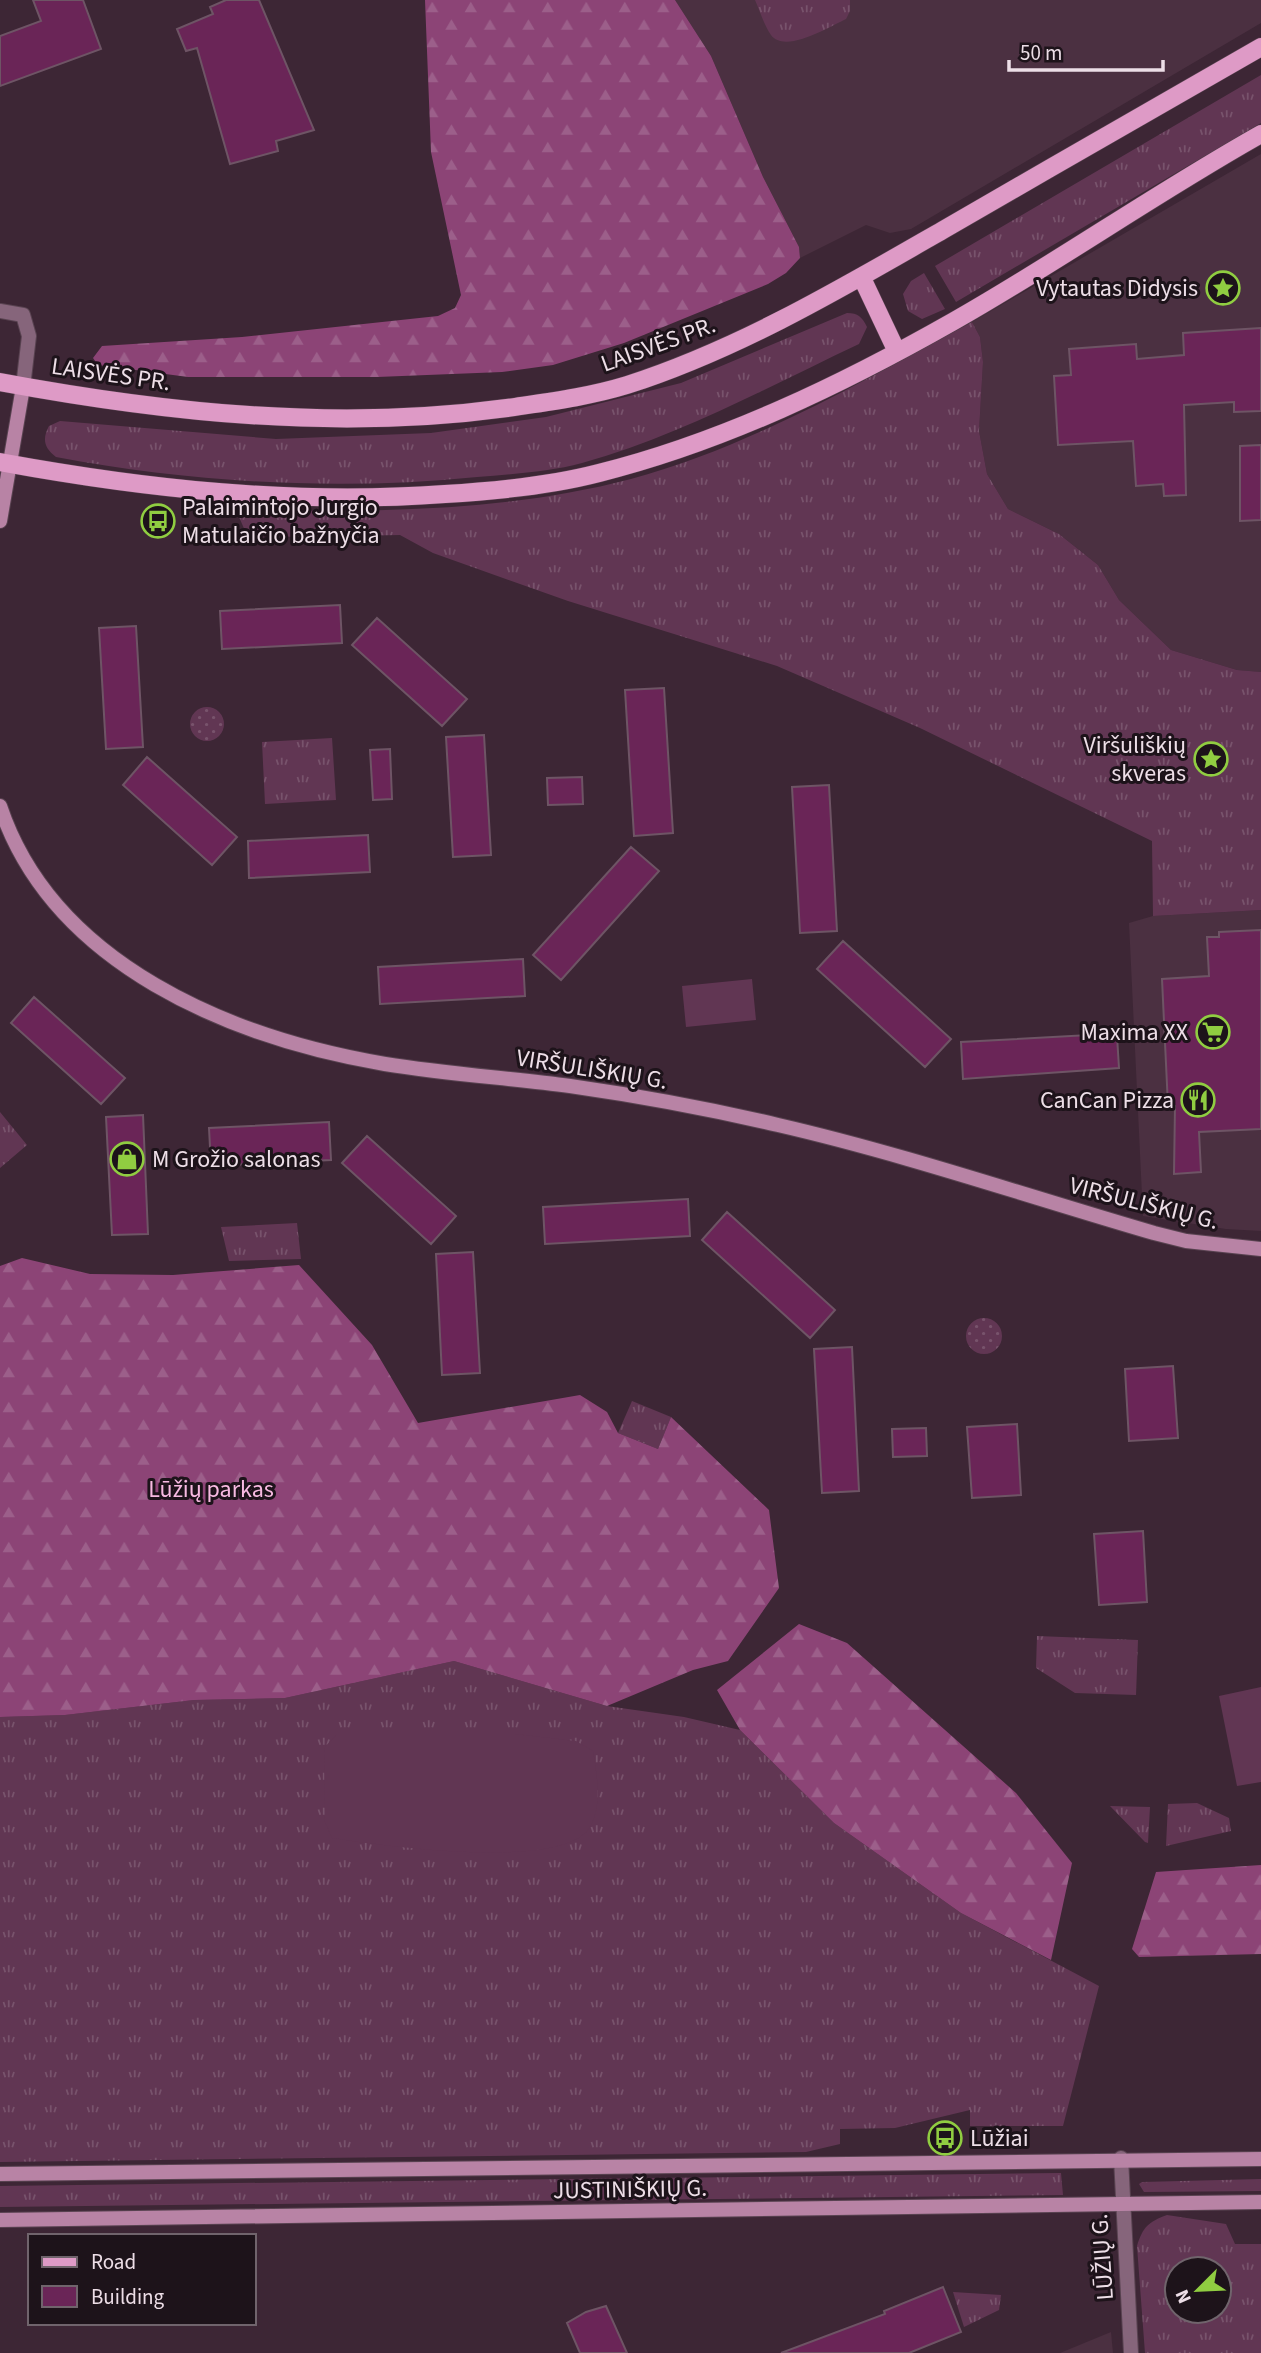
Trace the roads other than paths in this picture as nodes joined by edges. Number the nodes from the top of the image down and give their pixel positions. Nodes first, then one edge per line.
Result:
1 (1261, 47) edge
2 (1261, 134) edge
3 (862, 278) junction
4 (0, 311) edge
5 (897, 352) junction
6 (0, 382) edge
7 (23, 387) junction
8 (5, 463) edge
9 (0, 521) edge
10 (0, 806) edge
11 (1261, 1249) edge
12 (1121, 2158) junction
13 (1261, 2159) edge
14 (0, 2174) edge
15 (1261, 2202) edge
16 (1121, 2205) junction
17 (0, 2220) edge
18 (1131, 2353) edge

1 - 3 main road, LAISVĖS PR.
2 - 5 main road
3 - 5 main road
3 - 7 main road, LAISVĖS PR.
4 - 7 street
5 - 8 main road
6 - 7 main road, LAISVĖS PR.
7 - 8 main road
8 - 9 main road
10 - 11 main road, VIRŠULIŠKIŲ G.
12 - 13 main road, JUSTINIŠKIŲ G.
12 - 14 main road, JUSTINIŠKIŲ G.
12 - 16 street, LŪŽIŲ G.
15 - 16 main road, JUSTINIŠKIŲ G.
16 - 17 main road, JUSTINIŠKIŲ G.
16 - 18 street, LŪŽIŲ G.

